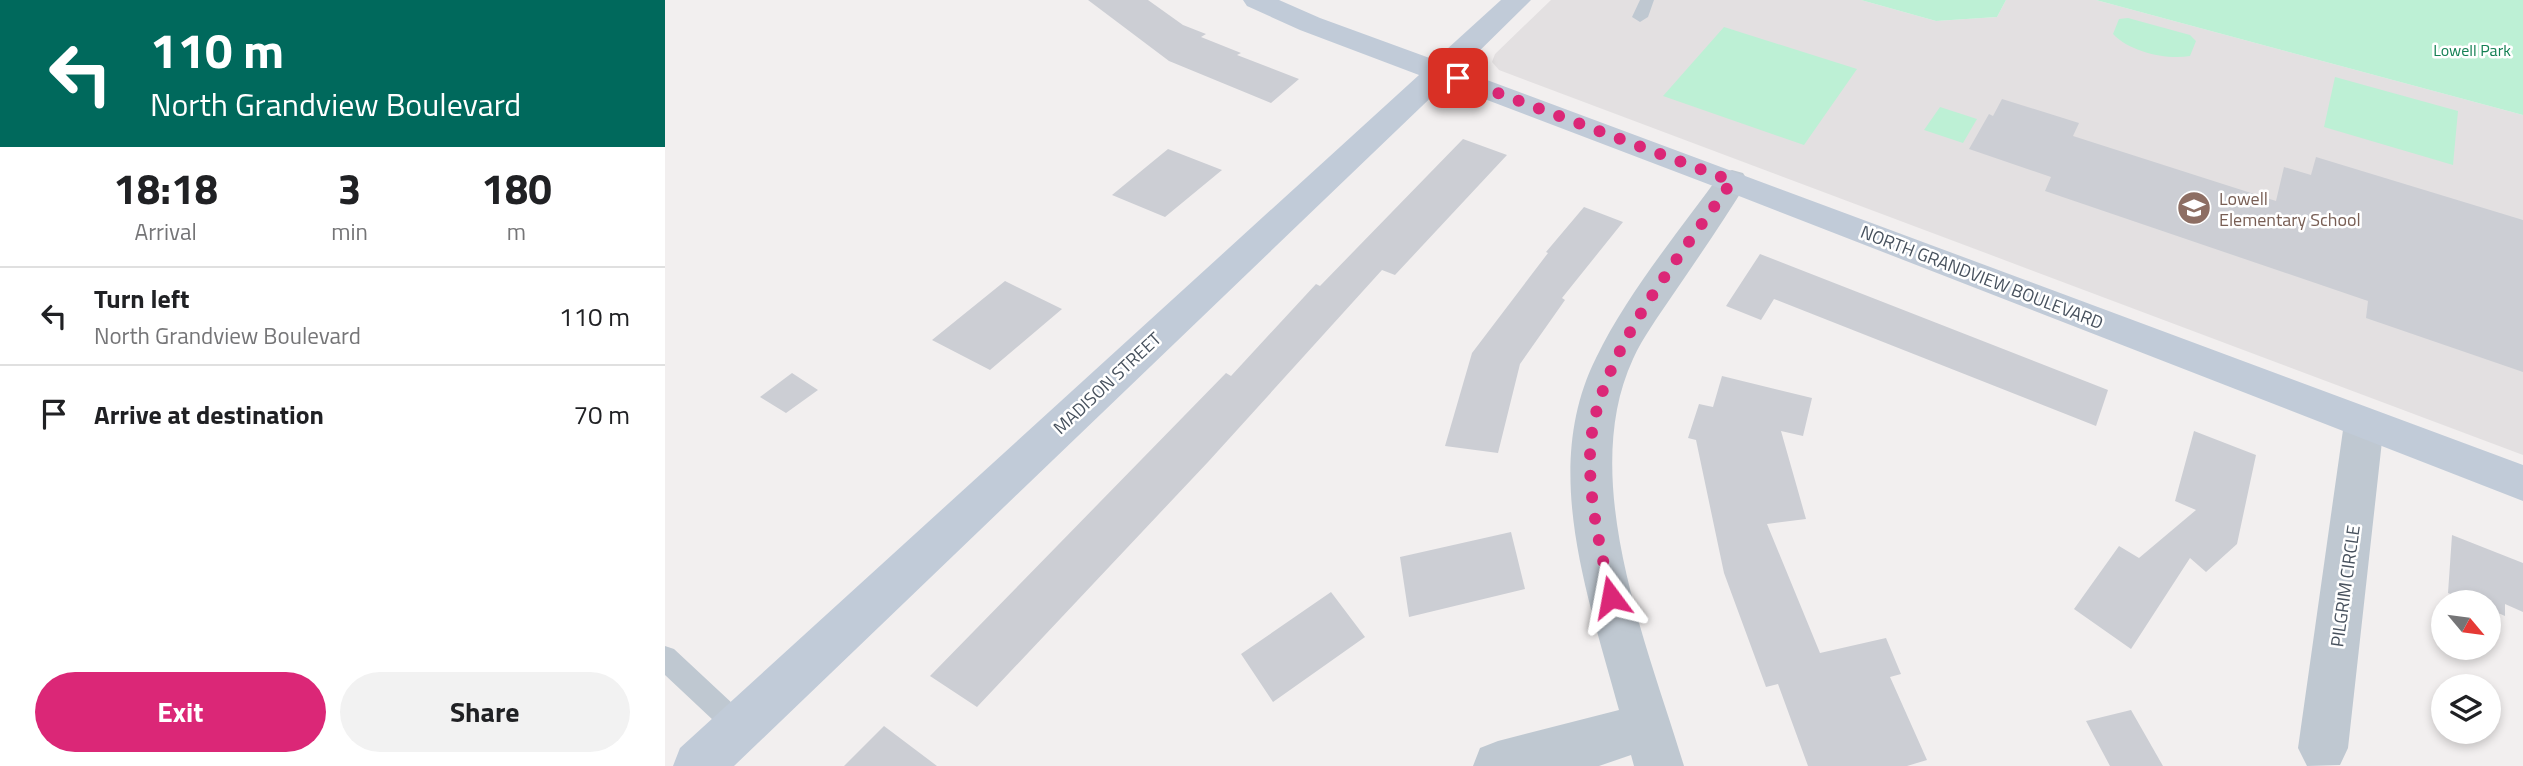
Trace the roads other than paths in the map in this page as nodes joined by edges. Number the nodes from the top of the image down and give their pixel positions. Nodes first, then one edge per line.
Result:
1 (1257, 0) edge
2 (1517, 0) edge
3 (1647, 0) edge
4 (1640, 17) dead end
5 (1440, 71) junction
6 (1732, 181) junction
7 (2364, 422) junction
8 (2523, 483) edge
9 (665, 658) edge
10 (739, 727) junction
11 (1653, 746) edge
12 (2323, 748) dead end
13 (698, 766) edge
14 (1498, 766) edge

1 - 5 street, NORTH GRANDVIEW BOULEVARD
2 - 5 street, MADISON STREET
3 - 4 lane
5 - 6 street, NORTH GRANDVIEW BOULEVARD
5 - 10 street, MADISON STREET
6 - 7 street, NORTH GRANDVIEW BOULEVARD
6 - 11 street
7 - 8 street, NORTH GRANDVIEW BOULEVARD
7 - 12 street, PILGRIM CIRCLE
9 - 10 lane
10 - 13 street, MADISON STREET
11 - 14 street

